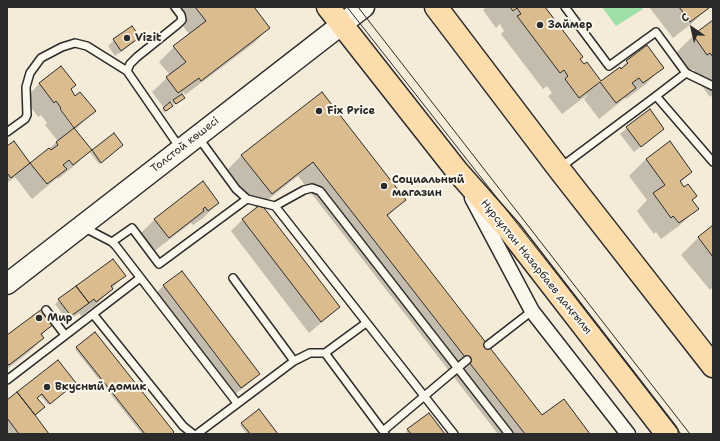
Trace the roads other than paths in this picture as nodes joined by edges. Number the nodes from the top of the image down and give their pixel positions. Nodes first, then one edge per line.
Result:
1 (175, 7) edge
2 (328, 7) edge
3 (364, 7) edge
4 (436, 7) edge
5 (565, 7) edge
6 (342, 25) junction
7 (127, 71) junction
8 (686, 73) junction
9 (713, 86) edge
10 (656, 96) junction
11 (7, 132) edge
12 (197, 136) junction
13 (180, 148) junction
14 (713, 162) edge
15 (559, 169) junction
16 (457, 171) junction
17 (247, 198) junction
18 (275, 206) junction
19 (81, 226) junction
20 (112, 242) junction
21 (140, 278) junction
22 (233, 278) dead end
23 (7, 284) edge
24 (46, 310) dead end
25 (532, 310) junction
26 (93, 314) junction
27 (366, 323) junction
28 (65, 335) junction
29 (488, 345) dead end
30 (325, 353) junction
31 (467, 360) dead end
32 (294, 361) junction
33 (713, 366) edge
34 (458, 368) junction
35 (7, 380) edge
36 (425, 396) junction
37 (237, 403) junction
38 (384, 433) edge
39 (193, 434) edge
40 (196, 434) edge
41 (454, 434) edge
42 (509, 434) edge
43 (628, 434) edge
44 (667, 434) edge

1 - 7 lane
2 - 6 main road, Нұрсұлтан Назарбаев даңғылы
3 - 6 main road, Толстой көшесі
4 - 15 main road
5 - 8 lane
6 - 12 main road, Толстой көшесі
6 - 16 main road, Нұрсұлтан Назарбаев даңғылы
7 - 11 lane
7 - 13 lane
8 - 9 lane
8 - 10 lane
10 - 14 lane
10 - 15 lane
12 - 13 main road, Толстой көшесі
12 - 17 lane
13 - 19 main road, Толстой көшесі
15 - 33 main road
16 - 25 street
16 - 44 main road, Нұрсұлтан Назарбаев даңғылы
17 - 18 lane
17 - 20 lane
18 - 27 lane
18 - 34 lane
19 - 20 lane
19 - 23 main road, Толстой көшесі
20 - 21 lane
21 - 26 lane
21 - 37 lane
22 - 32 lane
24 - 28 lane
25 - 29 lane
25 - 43 street
26 - 28 lane
26 - 39 lane
27 - 30 lane
27 - 36 lane
28 - 35 lane
30 - 32 lane
30 - 38 lane
31 - 34 lane
32 - 37 lane
34 - 36 lane
34 - 42 lane
36 - 38 lane
36 - 41 lane
37 - 40 lane

